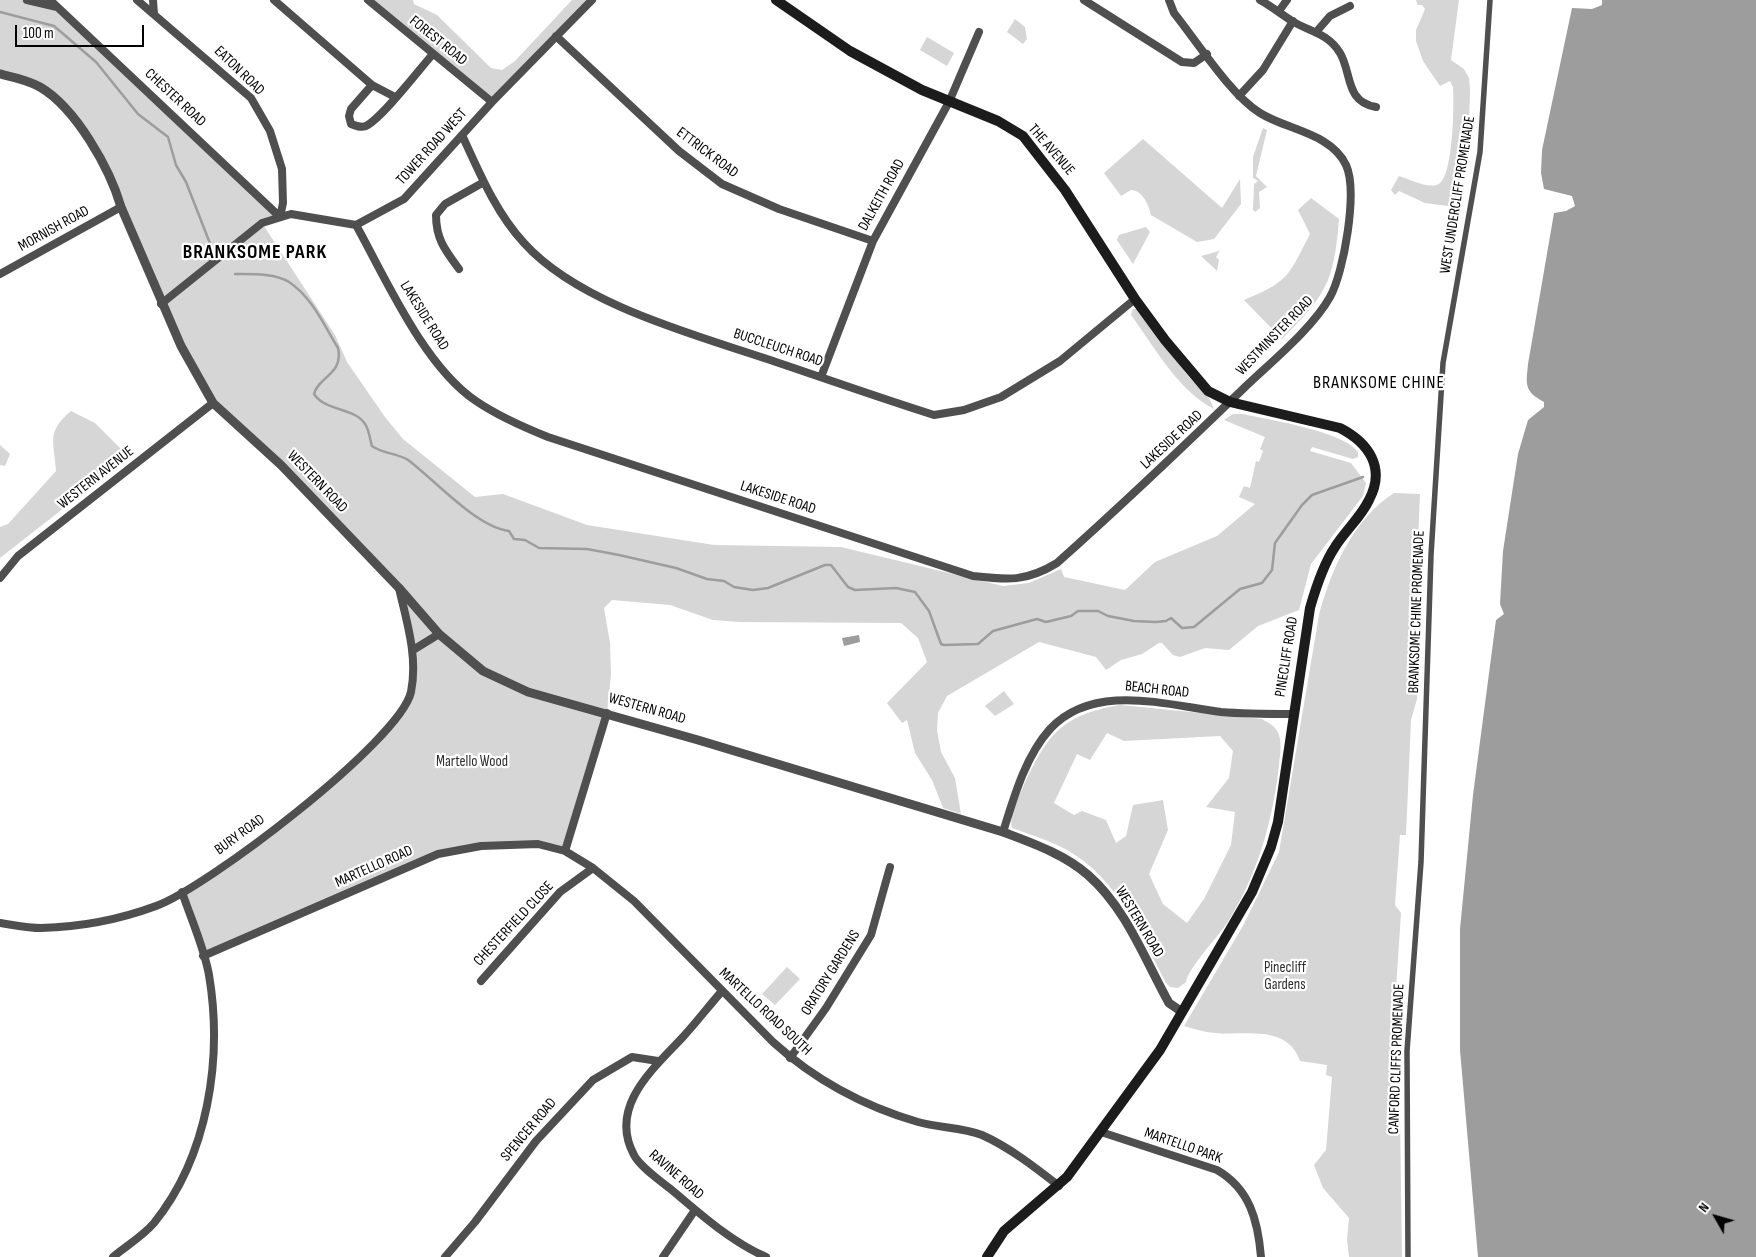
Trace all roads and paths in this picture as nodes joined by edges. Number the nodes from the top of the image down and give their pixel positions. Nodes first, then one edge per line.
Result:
1 (27, 0) edge
2 (50, 0) edge
3 (137, 0) edge
4 (153, 0) edge
5 (274, 0) edge
6 (368, 0) edge
7 (592, 0) edge
8 (776, 0) edge
9 (1084, 0) edge
10 (1169, 0) edge
11 (1260, 0) edge
12 (1287, 0) edge
13 (1490, 0) edge
14 (1350, 6) dead end
15 (57, 7) junction
16 (1280, 11) junction
17 (154, 14) junction
18 (1293, 21) junction
19 (1317, 31) junction
20 (980, 32) dead end
21 (556, 36) junction
22 (1207, 54) junction
23 (432, 55) junction
24 (0, 74) edge
25 (372, 86) junction
26 (1239, 96) junction
27 (395, 97) junction
28 (492, 102) junction
29 (949, 102) junction
30 (1376, 107) dead end
31 (462, 135) junction
32 (484, 182) junction
33 (122, 207) junction
34 (280, 217) junction
35 (356, 225) junction
36 (873, 241) junction
37 (459, 269) dead end
38 (0, 274) edge
39 (1135, 299) junction
40 (162, 304) junction
41 (1443, 364) joint
42 (821, 377) junction
43 (1230, 402) junction
44 (213, 403) junction
45 (0, 578) edge
46 (399, 588) junction
47 (439, 634) junction
48 (414, 650) junction
49 (607, 713) junction
50 (1293, 714) junction
51 (1003, 832) junction
52 (565, 851) junction
53 (1421, 862) joint
54 (890, 867) dead end
55 (593, 868) junction
56 (182, 892) junction
57 (634, 901) joint
58 (0, 923) edge
59 (203, 956) junction
60 (481, 981) dead end
61 (722, 992) junction
62 (1182, 1012) junction
63 (790, 1058) junction
64 (658, 1061) junction
65 (1101, 1132) junction
66 (1059, 1186) junction
67 (695, 1210) junction
68 (113, 1257) edge
69 (445, 1257) edge
70 (663, 1257) edge
71 (766, 1257) edge
72 (987, 1257) edge
73 (1261, 1257) edge
74 (1408, 1257) edge

1 - 15 street
2 - 15 street, CHESTER ROAD
3 - 17 street, EATON ROAD
4 - 17 street
5 - 25 street
6 - 23 street, FOREST ROAD
7 - 21 street, TOWER ROAD WEST
8 - 29 main road, THE AVENUE
9 - 22 street
10 - 22 street, WESTMINSTER ROAD
11 - 16 street
12 - 16 street
13 - 41 street, WEST UNDERCLIFF PROMENADE
14 - 19 street
15 - 34 street, CHESTER ROAD
16 - 18 street
17 - 34 street, EATON ROAD
18 - 19 street
18 - 26 street
19 - 30 street
20 - 29 street, DALKEITH ROAD
21 - 28 street, TOWER ROAD WEST
21 - 36 street, ETTRICK ROAD
22 - 26 street, WESTMINSTER ROAD
23 - 27 street
23 - 28 street, FOREST ROAD
24 - 33 street, WESTERN ROAD
25 - 27 street
25 - 27 street
26 - 43 street, WESTMINSTER ROAD
28 - 31 street, TOWER ROAD WEST
29 - 36 street, DALKEITH ROAD
29 - 39 main road, THE AVENUE
31 - 32 street, BUCCLEUCH ROAD
31 - 35 street, TOWER ROAD WEST
32 - 37 street
32 - 42 street, BUCCLEUCH ROAD
33 - 38 street, MORNISH ROAD
33 - 40 street, WESTERN ROAD
34 - 35 street
34 - 40 street
35 - 43 street, LAKESIDE ROAD
36 - 42 street, DALKEITH ROAD
39 - 42 street, BUCCLEUCH ROAD
39 - 43 main road, THE AVENUE
40 - 44 street, WESTERN ROAD
41 - 53 street, BRANKSOME CHINE PROMENADE
43 - 50 main road, PINECLIFF ROAD
44 - 45 street, WESTERN AVENUE
44 - 46 street, WESTERN ROAD
46 - 47 street, WESTERN ROAD
46 - 48 street, BURY ROAD
47 - 48 street
47 - 49 street, WESTERN ROAD
48 - 56 street, BURY ROAD
49 - 51 street, WESTERN ROAD
49 - 52 street
50 - 51 street, BEACH ROAD
50 - 62 main road, PINECLIFF ROAD
51 - 62 street, WESTERN ROAD
52 - 55 street, MARTELLO ROAD
52 - 59 street, MARTELLO ROAD
53 - 74 street, CANFORD CLIFFS PROMENADE
54 - 63 street, ORATORY GARDENS
55 - 57 street, MARTELLO ROAD
55 - 60 street, CHESTERFIELD CLOSE
56 - 58 street, BURY ROAD
56 - 59 street
57 - 61 street, MARTELLO ROAD SOUTH
59 - 68 street
61 - 63 street, MARTELLO ROAD SOUTH
61 - 64 street, RAVINE ROAD
62 - 65 main road
63 - 66 street, MARTELLO ROAD SOUTH
64 - 67 street, RAVINE ROAD
64 - 69 street, SPENCER ROAD
65 - 66 main road
65 - 73 street, MARTELLO PARK
66 - 72 main road
67 - 70 street
67 - 71 street, RAVINE ROAD

